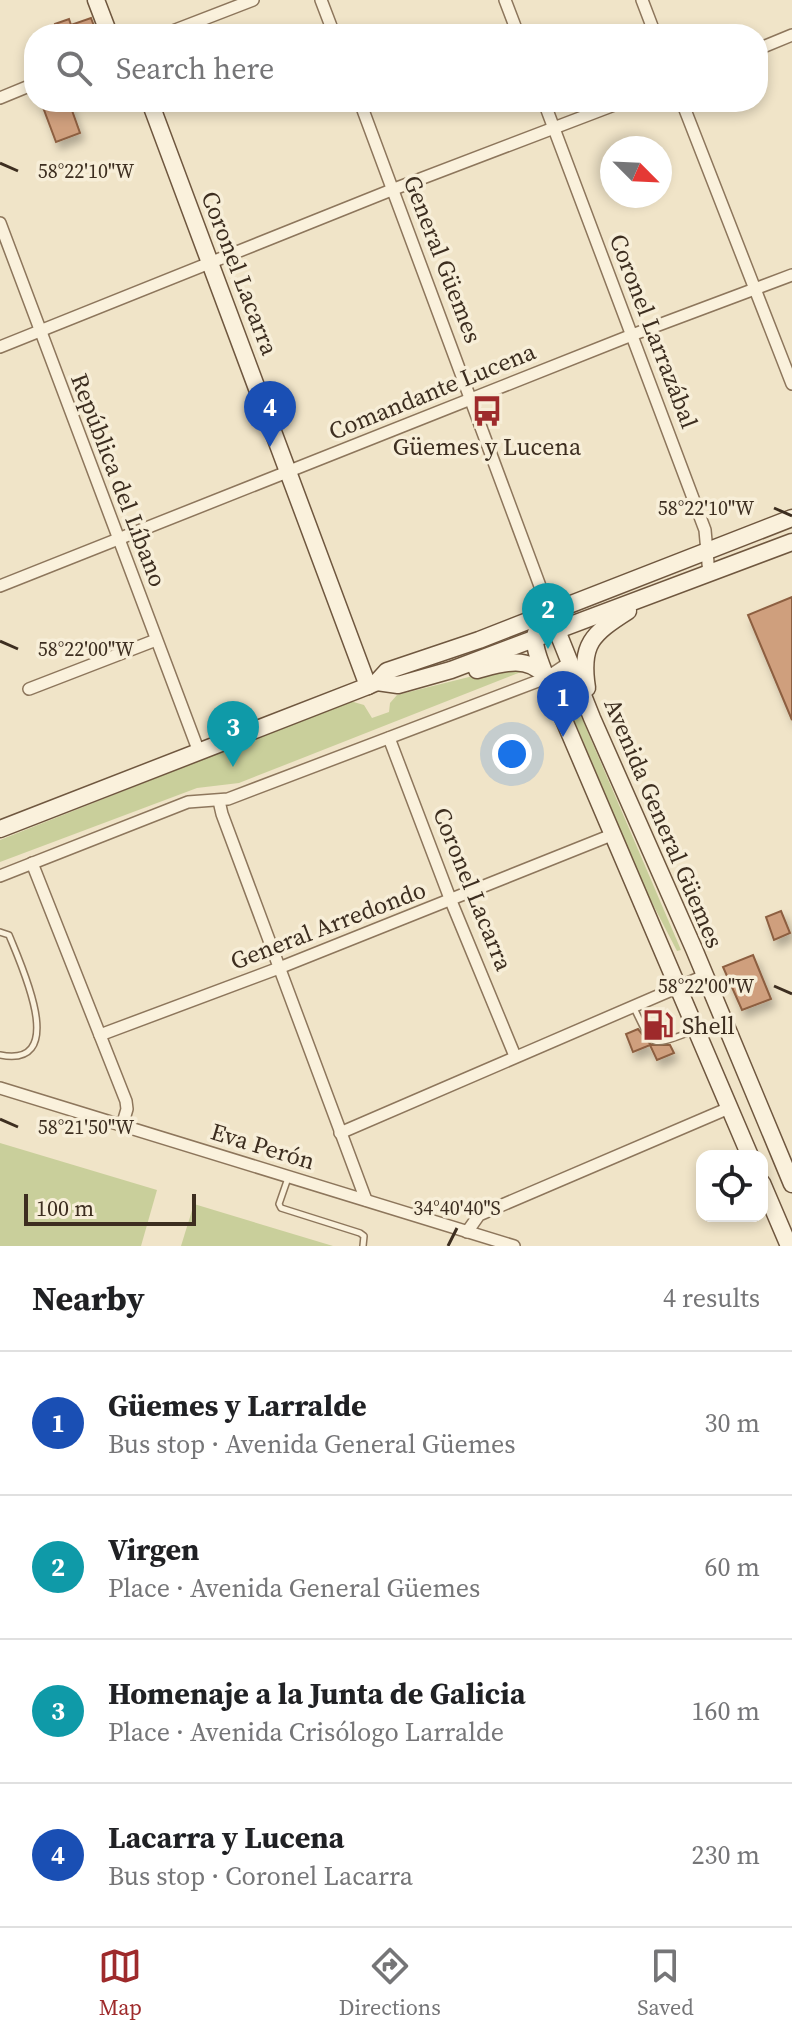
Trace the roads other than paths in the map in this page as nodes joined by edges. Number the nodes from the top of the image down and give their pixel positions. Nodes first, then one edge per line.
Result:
1 (96, 0) edge
2 (253, 0) edge
3 (321, 0) edge
4 (505, 0) edge
5 (642, 0) edge
6 (105, 24) edge
7 (191, 24) edge
8 (330, 24) edge
9 (514, 24) edge
10 (651, 24) edge
11 (792, 35) edge
12 (768, 45) edge
13 (24, 88) edge
14 (0, 98) edge
15 (154, 112) edge
16 (364, 112) edge
17 (548, 112) edge
18 (595, 112) edge
19 (686, 112) edge
20 (554, 127) junction
21 (394, 189) junction
22 (0, 223) edge
23 (210, 264) junction
24 (792, 275) edge
25 (755, 290) junction
26 (40, 331) junction
27 (632, 335) junction
28 (0, 347) edge
29 (792, 384) edge
30 (472, 398) junction
31 (289, 471) junction
32 (792, 518) edge
33 (118, 537) junction
34 (792, 542) edge
35 (710, 550) junction
36 (714, 572) junction
37 (0, 586) edge
38 (662, 592) junction
39 (550, 613) junction
40 (557, 631) junction
41 (534, 638) junction
42 (156, 640) junction
43 (570, 662) junction
44 (429, 678) junction
45 (546, 678) junction
46 (373, 684) junction
47 (29, 689) dead end
48 (592, 718) junction
49 (389, 738) junction
50 (199, 752) junction
51 (219, 801) junction
52 (0, 829) edge
53 (614, 834) junction
54 (32, 863) junction
55 (0, 876) edge
56 (451, 901) junction
57 (0, 932) edge
58 (279, 968) junction
59 (704, 976) junction
60 (680, 986) junction
61 (633, 1007) junction
62 (698, 1029) junction
63 (100, 1035) junction
64 (0, 1055) edge
65 (515, 1056) junction
66 (0, 1088) edge
67 (729, 1108) junction
68 (122, 1126) junction
69 (340, 1133) junction
70 (747, 1150) edge
71 (288, 1177) junction
72 (792, 1184) edge
73 (768, 1197) edge
74 (366, 1200) junction
75 (467, 1232) junction
76 (363, 1246) edge
77 (514, 1246) edge
78 (789, 1246) edge

1 - 6 main road
2 - 7 street
3 - 8 street
4 - 9 street
5 - 10 street
11 - 12 street
13 - 14 street
15 - 23 main road, Coronel Lacarra
16 - 21 street, General Güemes
17 - 20 street, Coronel Larrazábal
18 - 20 street
19 - 25 street
20 - 21 street
20 - 27 street, Coronel Larrazábal
21 - 23 street
21 - 30 street, General Güemes
22 - 26 street, República del Líbano
23 - 26 street
23 - 31 main road, Coronel Lacarra
24 - 25 street, Comandante Lucena
25 - 27 street, Comandante Lucena
25 - 29 street
26 - 28 street
26 - 33 street, República del Líbano
27 - 30 street, Comandante Lucena
27 - 35 street, Coronel Larrazábal
30 - 31 street, Comandante Lucena
30 - 39 street, General Güemes
31 - 33 street, Comandante Lucena
31 - 46 main road, Coronel Lacarra
32 - 35 main road
33 - 37 street, Comandante Lucena
33 - 42 street, República del Líbano
34 - 36 main road
35 - 36 street, Coronel Larrazábal
35 - 39 main road
36 - 38 main road
38 - 40 main road
38 - 48 main road
39 - 40 main road, Avenida General Güemes
39 - 41 main road
39 - 46 main road
40 - 41 main road
40 - 43 main road, Avenida General Güemes
41 - 44 main road
41 - 45 main road, Avenida General Güemes
42 - 47 street
42 - 50 street, República del Líbano
43 - 45 street
43 - 48 main road, Avenida General Güemes
44 - 45 main road
44 - 46 main road
45 - 49 street
45 - 53 main road, Avenida General Güemes
46 - 50 main road
48 - 59 main road, Avenida General Güemes
49 - 51 street
49 - 56 street, Coronel Lacarra
50 - 52 main road
51 - 54 street
51 - 58 street
53 - 56 street, General Arredondo
53 - 60 main road, Avenida General Güemes
54 - 55 street
54 - 63 street
56 - 58 street, General Arredondo
56 - 65 street, Coronel Lacarra
57 - 64 lane
58 - 63 street, General Arredondo
58 - 69 street
59 - 60 street
59 - 72 main road, Avenida General Güemes
60 - 61 street
60 - 62 main road, Avenida General Güemes
61 - 62 lane
61 - 65 street
62 - 67 main road, Avenida General Güemes
63 - 68 street
65 - 69 street
66 - 68 street, Eva Perón
67 - 70 main road, Avenida General Güemes
67 - 75 street
68 - 71 street, Eva Perón
69 - 74 street
71 - 74 street, Eva Perón
71 - 76 lane
73 - 78 main road
74 - 75 street, Eva Perón
75 - 77 street, Eva Perón

